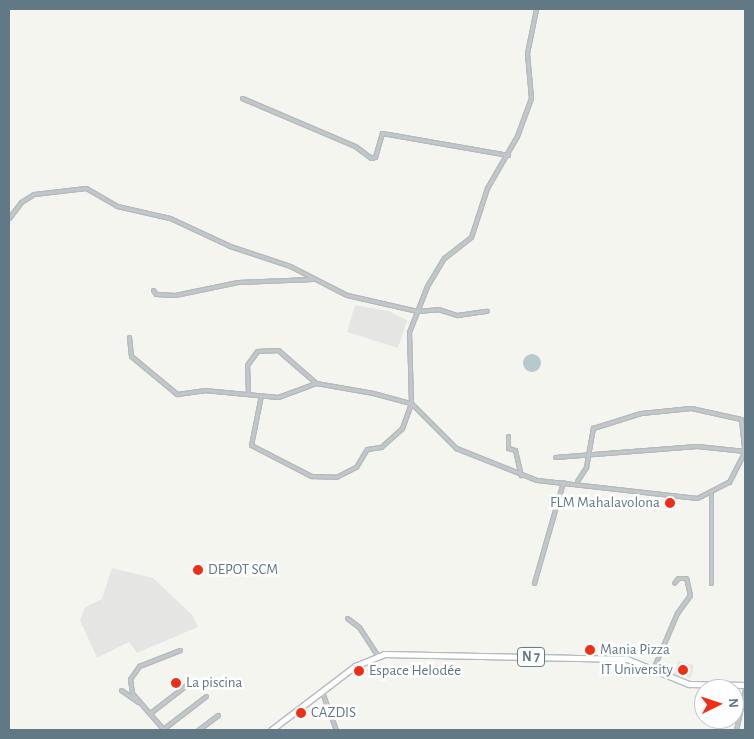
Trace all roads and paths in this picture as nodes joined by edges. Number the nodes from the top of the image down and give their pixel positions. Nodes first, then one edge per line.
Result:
1 (536, 9) edge
2 (242, 98) dead end
3 (508, 155) junction
4 (9, 218) edge
5 (312, 279) junction
6 (153, 290) dead end
7 (417, 311) junction
8 (486, 311) dead end
9 (129, 337) dead end
10 (316, 382) junction
11 (248, 392) junction
12 (261, 395) junction
13 (411, 403) junction
14 (508, 436) dead end
15 (744, 452) edge
16 (586, 456) junction
17 (555, 458) dead end
18 (745, 458) edge
19 (521, 475) junction
20 (563, 482) junction
21 (577, 482) junction
22 (711, 494) junction
23 (711, 582) dead end
24 (534, 583) dead end
25 (674, 583) dead end
26 (347, 618) dead end
27 (180, 650) dead end
28 (377, 655) junction
29 (653, 668) junction
30 (189, 683) dead end
31 (745, 687) edge
32 (121, 690) dead end
33 (322, 692) junction
34 (206, 696) dead end
35 (140, 703) junction
36 (149, 713) junction
37 (218, 715) dead end
38 (164, 730) edge
39 (198, 730) edge
40 (270, 730) edge
41 (336, 730) edge
42 (736, 730) edge

1 - 3 street
2 - 3 street
3 - 7 street
4 - 5 street
5 - 6 street
5 - 7 street
7 - 8 street
7 - 13 street
9 - 11 street
10 - 11 street
10 - 12 street
10 - 13 street
11 - 12 street
12 - 13 street
13 - 19 street
14 - 19 street
15 - 16 street
15 - 16 street
15 - 18 street
15 - 22 street
16 - 17 street
16 - 21 street
19 - 20 street
20 - 21 street
20 - 24 street
21 - 22 street
22 - 23 street
25 - 29 street
26 - 28 street
27 - 35 street
28 - 29 main road, N 7
28 - 33 main road, N 7
29 - 31 main road, N 7
30 - 36 street
31 - 42 street
32 - 35 street
33 - 40 main road, N 7
33 - 41 street
34 - 38 street
35 - 36 street
36 - 38 street
37 - 39 street

